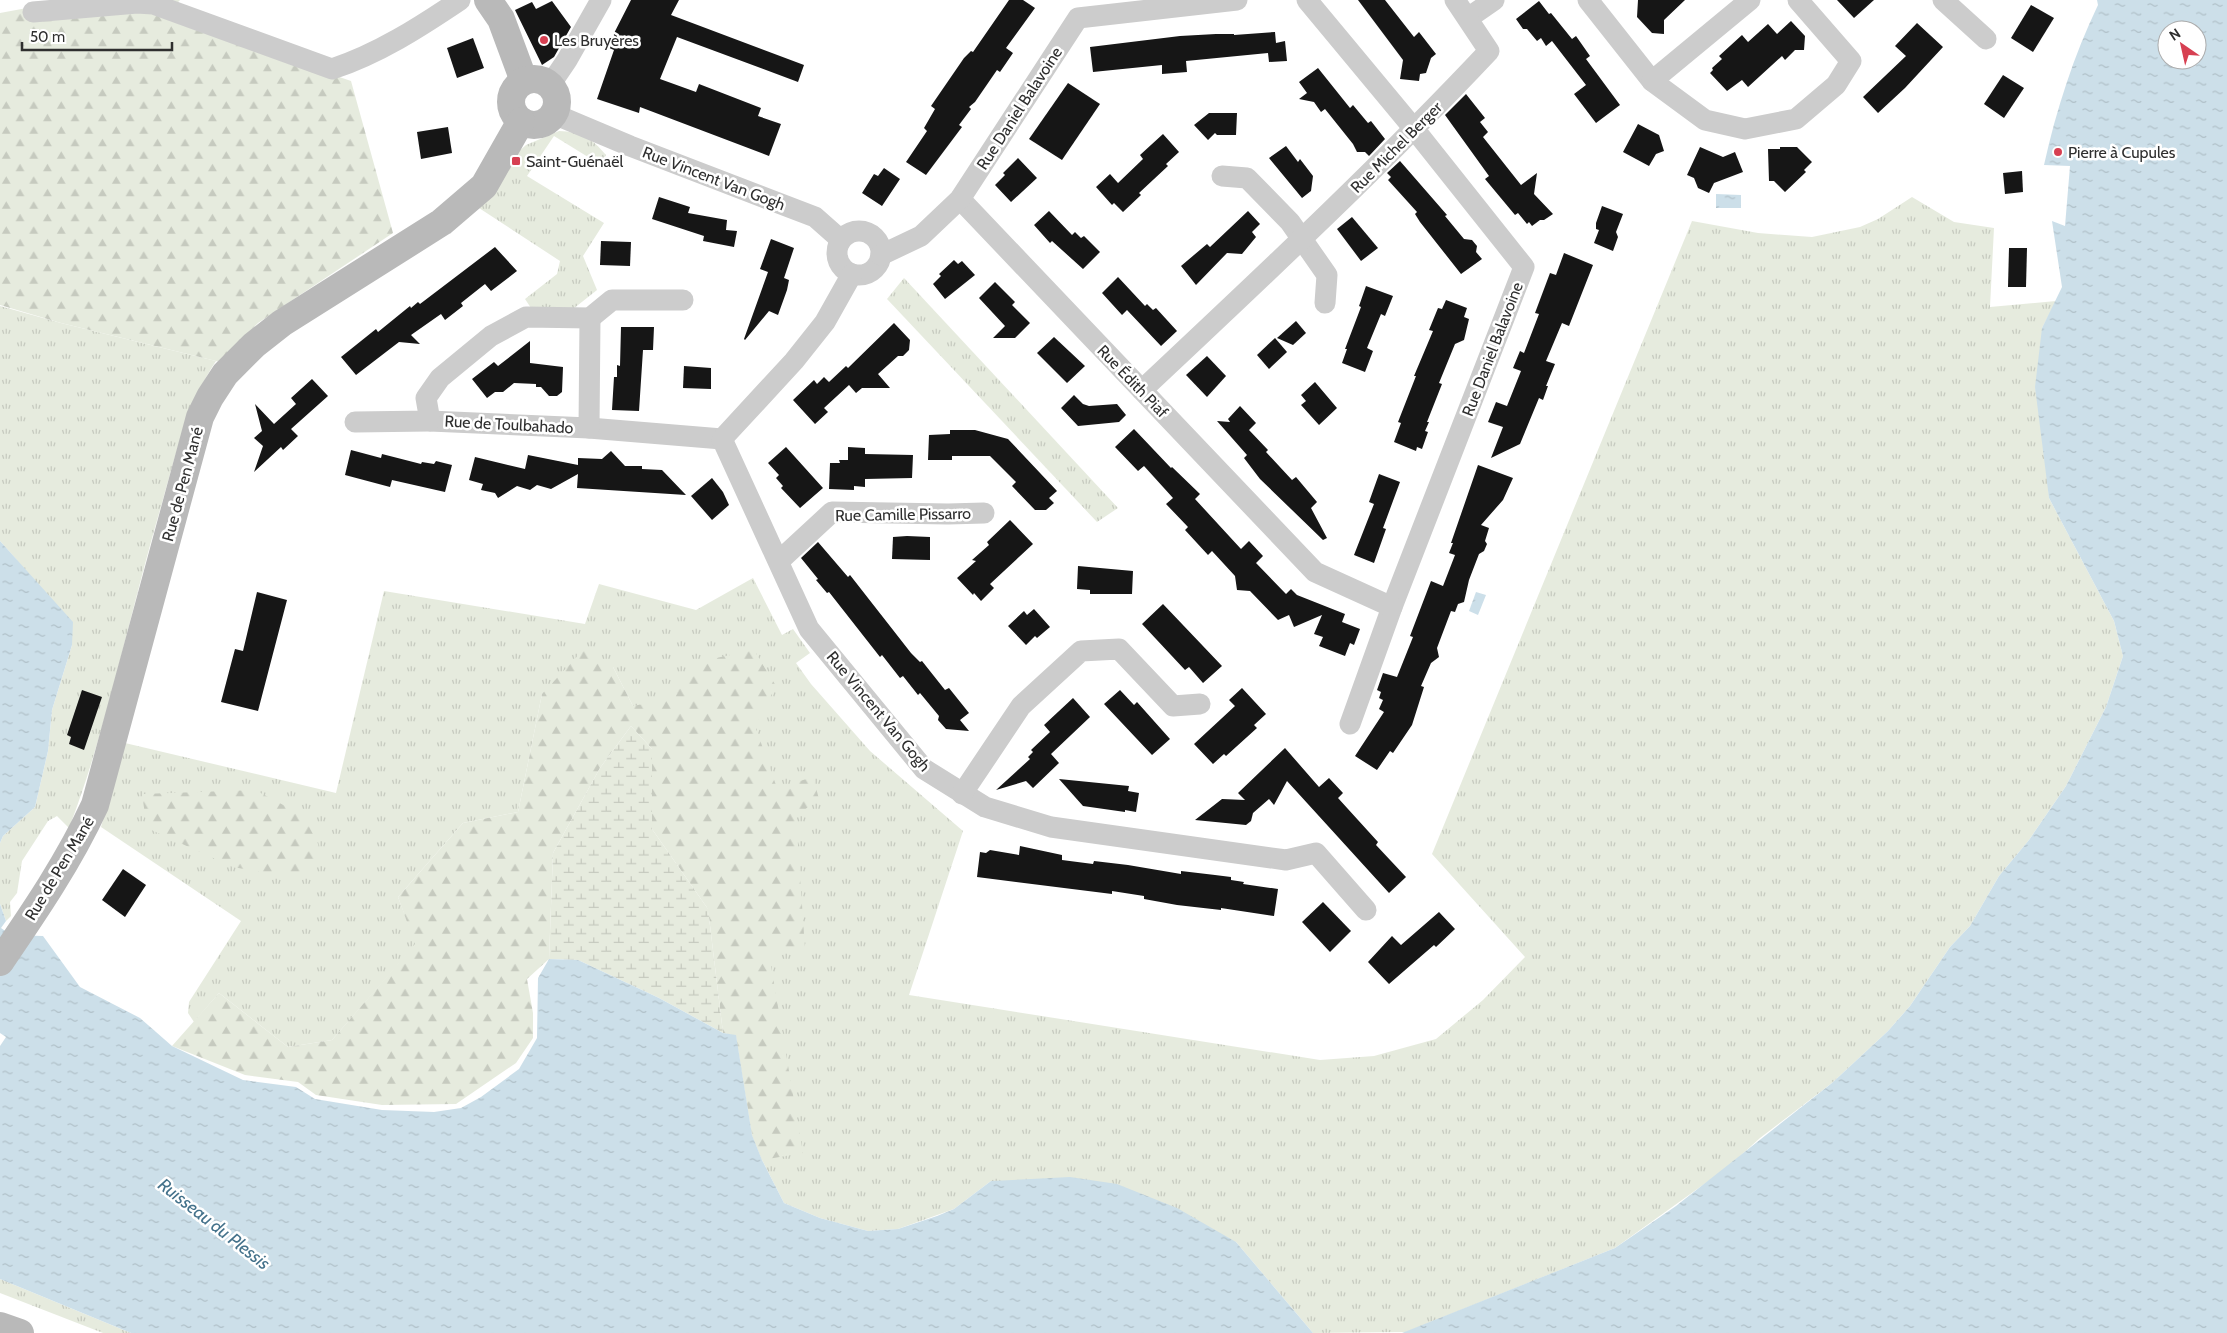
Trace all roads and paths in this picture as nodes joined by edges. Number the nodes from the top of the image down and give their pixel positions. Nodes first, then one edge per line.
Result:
1 (460, 0) edge
2 (488, 0) edge
3 (601, 0) edge
4 (1237, 0) edge
5 (1307, 0) edge
6 (1454, 0) edge
7 (1494, 0) edge
8 (1588, 0) edge
9 (1750, 0) edge
10 (1798, 0) edge
11 (1943, 0) edge
12 (1082, 9) edge
13 (34, 12) dead end
14 (1468, 18) junction
15 (1986, 39) dead end
16 (1652, 80) junction
17 (524, 81) junction
18 (550, 85) junction
19 (554, 114) junction
20 (521, 121) junction
21 (1415, 130) junction
22 (1222, 176) dead end
23 (960, 199) junction
24 (841, 240) junction
25 (1302, 240) junction
26 (881, 255) junction
27 (852, 274) junction
28 (683, 300) dead end
29 (1325, 303) dead end
30 (590, 318) junction
31 (1142, 390) junction
32 (430, 421) junction
33 (355, 422) dead end
34 (589, 428) junction
35 (722, 439) junction
36 (984, 513) dead end
37 (779, 561) junction
38 (1392, 607) junction
39 (1200, 704) dead end
40 (1350, 724) dead end
41 (962, 794) junction
42 (1366, 910) dead end
43 (0, 962) edge
44 (0, 1326) edge
45 (20, 1333) edge

1 - 13 street
2 - 17 street
3 - 18 street
4 - 12 street, Rue Daniel Balavoine
5 - 21 street, Rue Daniel Balavoine
6 - 14 street
7 - 14 street
8 - 16 street
9 - 16 street
10 - 16 street
11 - 15 street
12 - 23 street, Rue Daniel Balavoine
14 - 21 street, Rue Michel Berger
17 - 18 street
17 - 20 street
18 - 19 street
19 - 20 street
19 - 24 street, Rue Vincent Van Gogh
20 - 43 street, Rue de Pen Mané
21 - 25 street, Rue Michel Berger
21 - 38 street, Rue Daniel Balavoine
22 - 25 street
23 - 26 street
23 - 31 street, Rue Édith Piaf
24 - 26 street
24 - 27 street
25 - 29 street
25 - 31 street, Rue Michel Berger
26 - 27 street
27 - 35 street
28 - 30 street
30 - 32 street, Rue de Toulbahado
30 - 34 street, Rue de Toulbahado
31 - 38 street, Rue Édith Piaf
32 - 33 street, Rue de Toulbahado
32 - 34 street, Rue de Toulbahado
34 - 35 street, Rue de Toulbahado
35 - 37 street, Rue Vincent Van Gogh
36 - 37 street, Rue Camille Pissarro
37 - 41 street, Rue Vincent Van Gogh
38 - 40 street, Rue Daniel Balavoine
39 - 41 street
41 - 42 street, Rue Vincent Van Gogh
44 - 45 street

